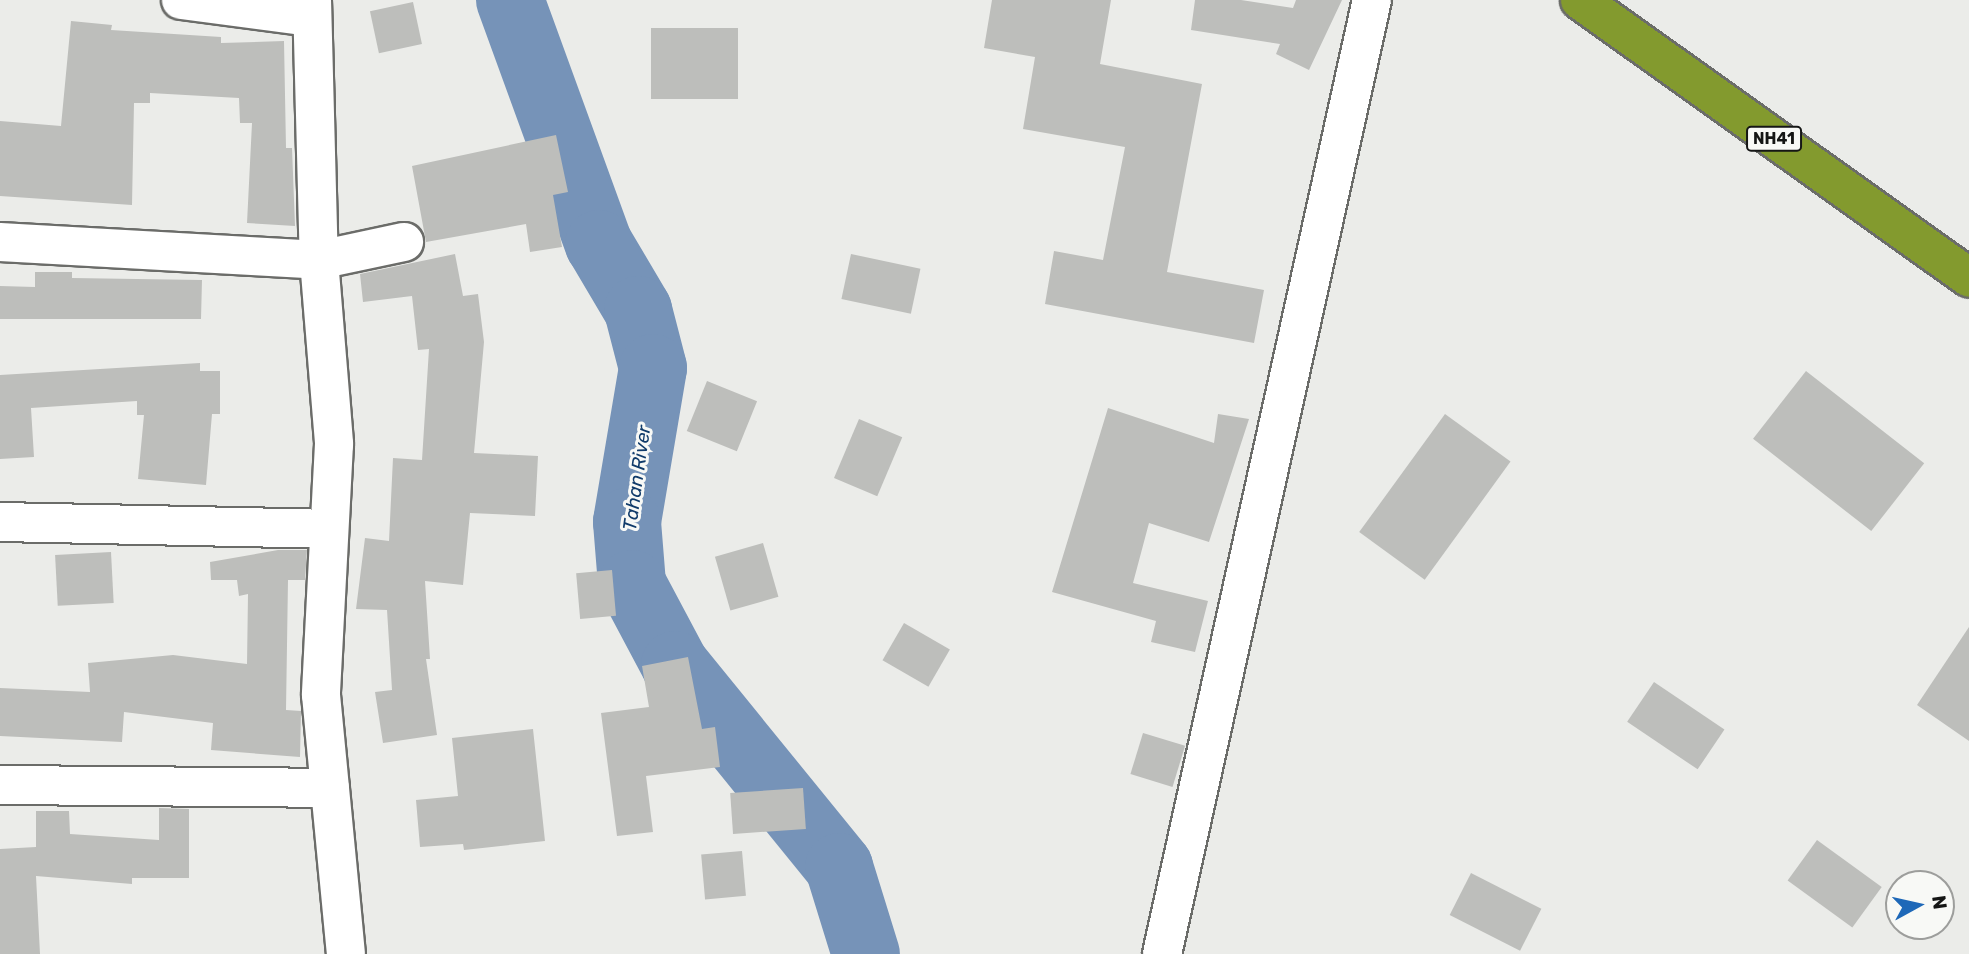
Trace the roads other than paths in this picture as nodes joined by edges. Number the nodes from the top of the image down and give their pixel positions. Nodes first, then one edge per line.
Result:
1 (181, 0) edge
2 (1372, 0) edge
3 (1580, 0) edge
4 (311, 8) edge
5 (0, 242) edge
6 (404, 242) dead end
7 (319, 260) junction
8 (1969, 277) edge
9 (0, 522) edge
10 (329, 529) junction
11 (0, 785) edge
12 (331, 788) junction
13 (346, 954) edge
14 (1162, 954) edge

1 - 4 street
2 - 14 street
3 - 8 highway, NH41
4 - 7 street
5 - 7 street
6 - 7 street
7 - 10 street
9 - 10 street
10 - 12 street
11 - 12 street
12 - 13 street

